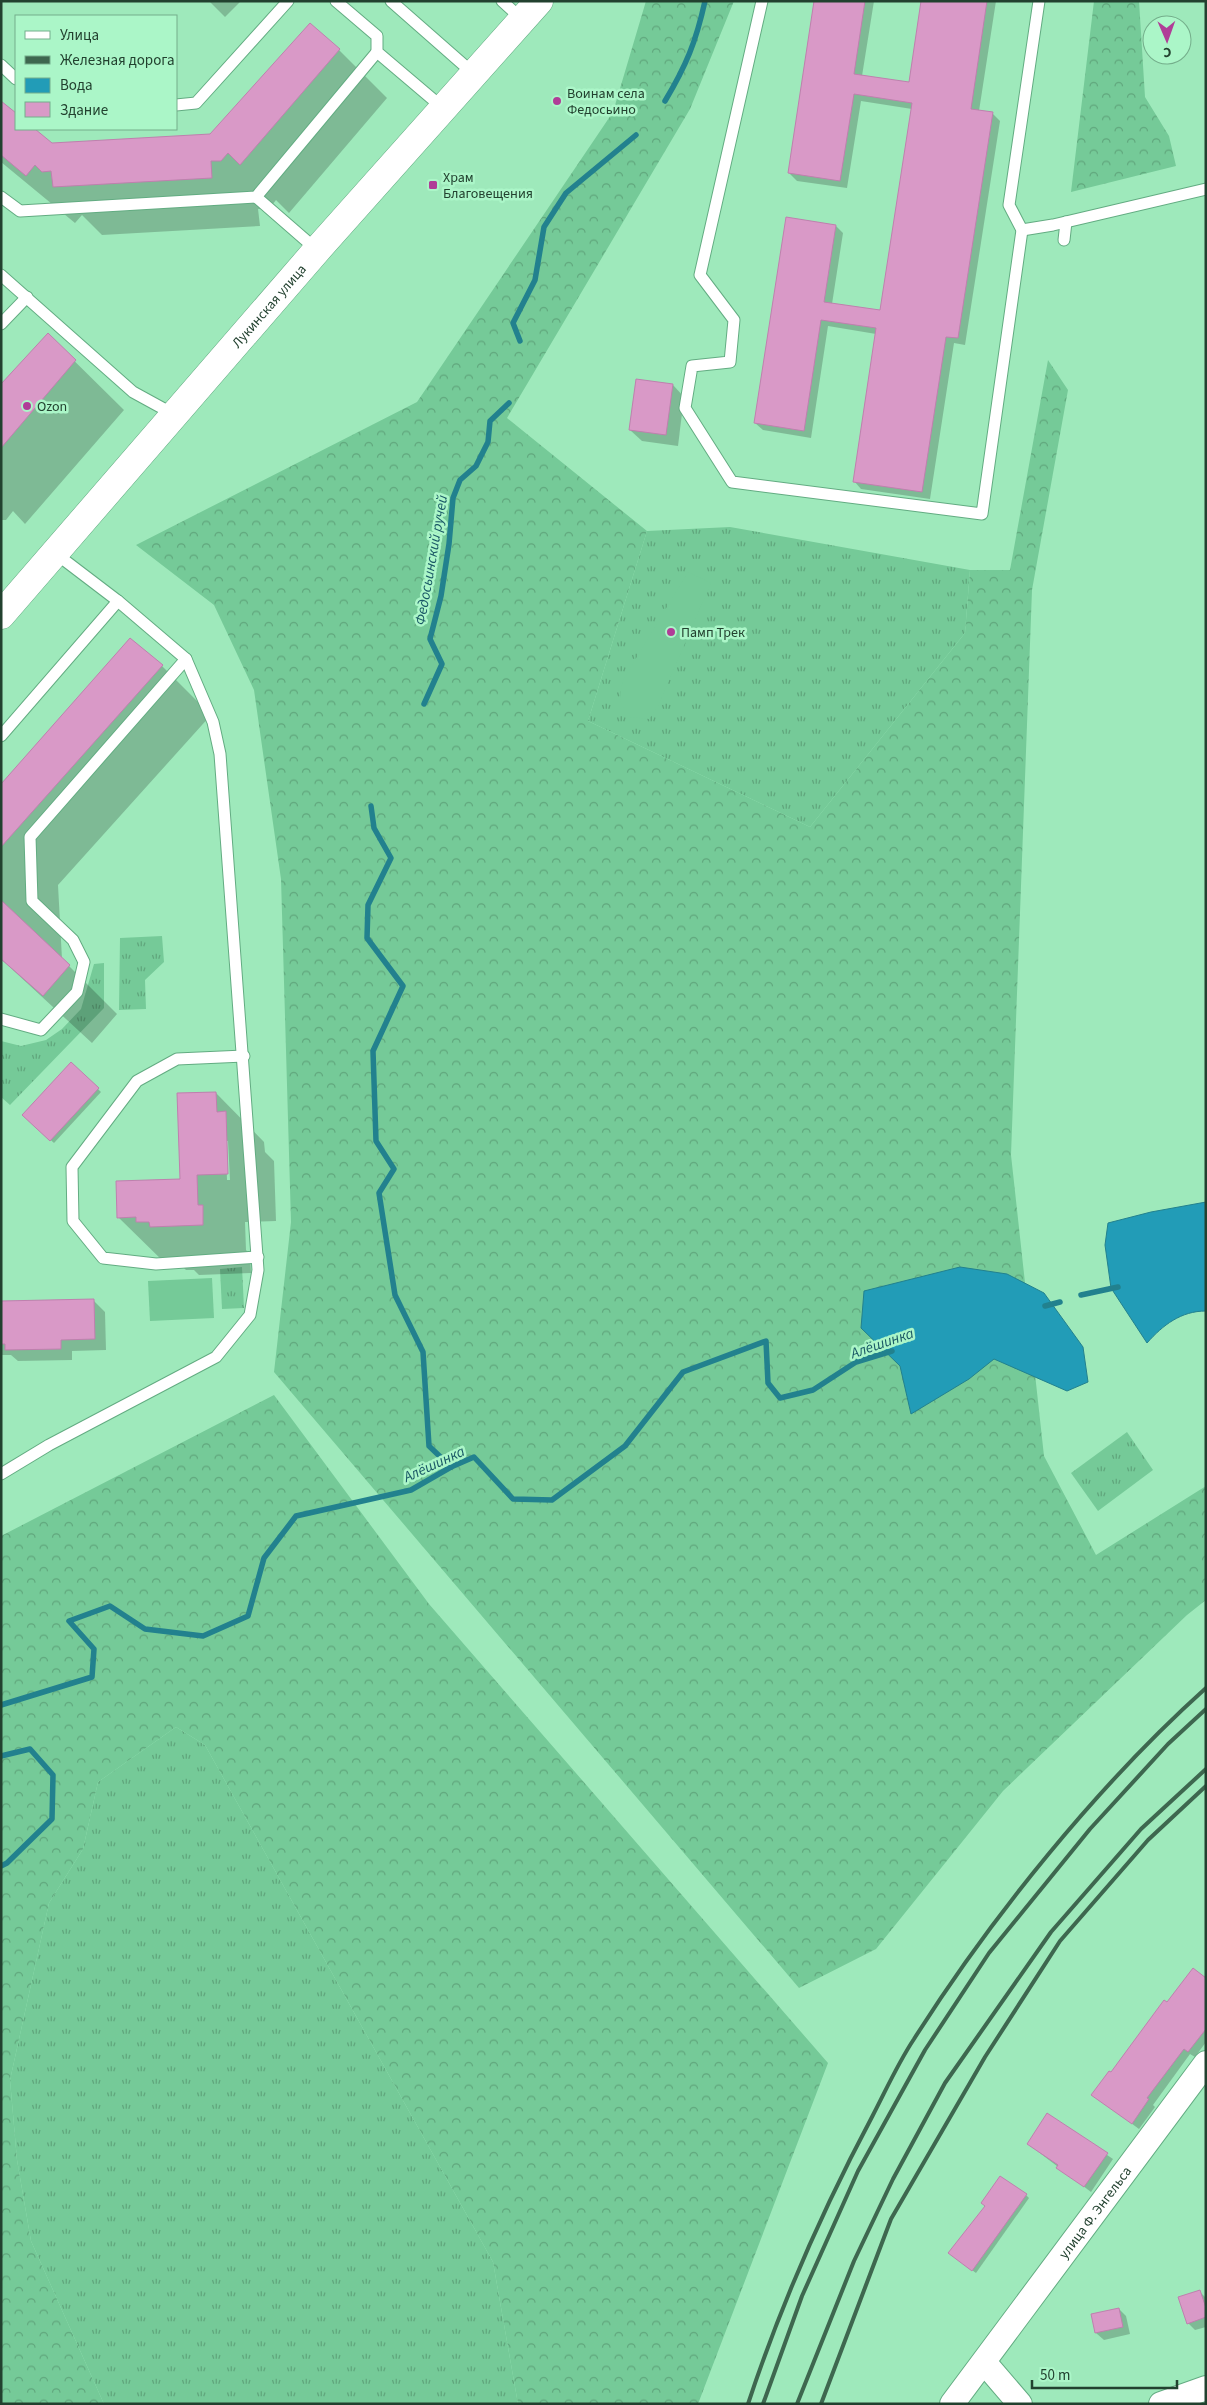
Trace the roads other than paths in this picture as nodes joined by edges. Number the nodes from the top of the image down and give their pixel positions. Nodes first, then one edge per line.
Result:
1 (288, 1) edge
2 (336, 1) edge
3 (391, 1) edge
4 (502, 1) edge
5 (762, 1) edge
6 (1039, 1) edge
7 (528, 7) edge
8 (377, 52) junction
9 (1, 65) edge
10 (475, 75) junction
11 (15, 78) edge
12 (178, 105) edge
13 (445, 109) junction
14 (1206, 189) edge
15 (1, 197) edge
16 (256, 197) junction
17 (1066, 222) junction
18 (1022, 230) junction
19 (1064, 240) dead end
20 (317, 250) junction
21 (1, 275) edge
22 (27, 297) junction
23 (1, 324) edge
24 (175, 415) junction
25 (55, 553) junction
26 (118, 601) junction
27 (1, 615) edge
28 (186, 658) junction
29 (1, 736) edge
30 (1, 1018) edge
31 (244, 1056) junction
32 (258, 1258) junction
33 (1, 1474) edge
34 (1206, 2063) edge
35 (984, 2362) junction
36 (1206, 2388) edge
37 (952, 2404) edge
38 (1020, 2404) edge
39 (1161, 2404) edge

1 - 12 lane
2 - 8 lane
3 - 10 lane
4 - 7 lane
5 - 18 lane
6 - 18 lane
7 - 10 street, Лукинская улица
8 - 13 lane
8 - 16 lane
9 - 11 lane
10 - 13 street, Лукинская улица
13 - 20 street, Лукинская улица
14 - 17 lane
15 - 16 lane
16 - 20 lane
17 - 18 lane
17 - 19 lane
20 - 24 street, Лукинская улица
21 - 22 lane
22 - 23 lane
22 - 24 lane
24 - 25 street, Лукинская улица
25 - 26 lane
25 - 27 street, Лукинская улица
26 - 28 lane
26 - 29 lane
28 - 30 lane
28 - 31 lane
31 - 32 lane
31 - 32 lane
32 - 33 lane
34 - 35 street, улица Ф. Энгельса
35 - 37 street, улица Ф. Энгельса
35 - 38 street
36 - 39 street

